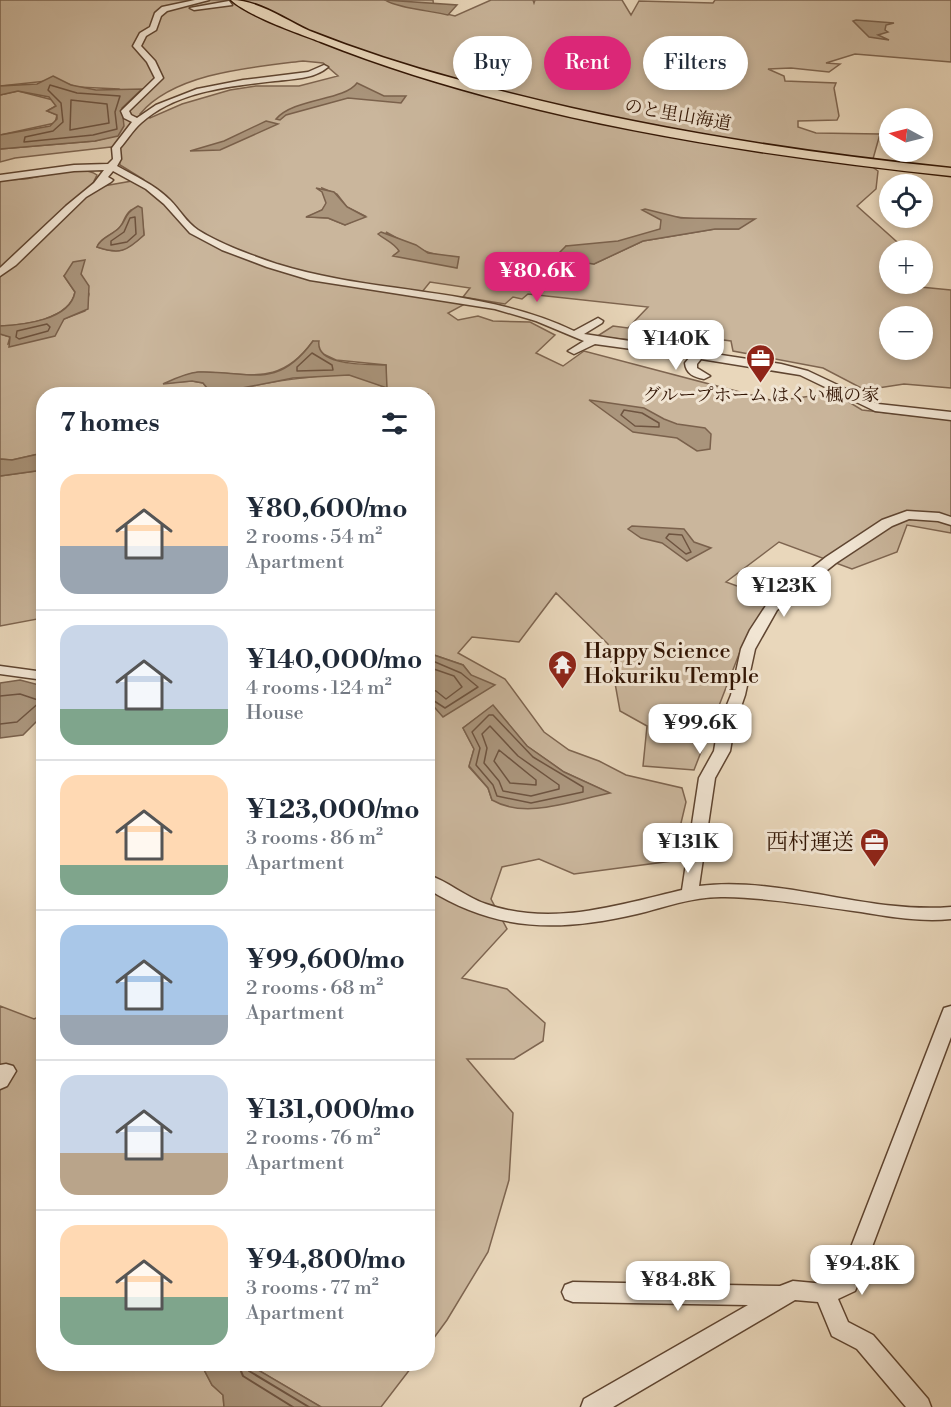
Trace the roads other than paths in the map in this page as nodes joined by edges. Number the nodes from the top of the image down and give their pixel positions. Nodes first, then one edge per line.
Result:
1 (205, 0) edge
2 (249, 0) edge
3 (233, 1) edge
4 (162, 12) junction
5 (302, 28) junction
6 (328, 39) junction
7 (324, 67) dead end
8 (137, 121) junction
9 (112, 167) junction
10 (951, 168) edge
11 (951, 172) edge
12 (132, 177) junction
13 (0, 178) edge
14 (99, 183) junction
15 (0, 273) edge
16 (598, 321) dead end
17 (575, 336) junction
18 (593, 340) junction
19 (574, 351) dead end
20 (696, 357) junction
21 (704, 376) dead end
22 (951, 416) edge
23 (951, 521) edge
24 (0, 670) edge
25 (36, 675) edge
26 (435, 885) edge
27 (690, 891) junction
28 (951, 913) edge
29 (951, 1013) edge
30 (573, 1292) dead end
31 (826, 1294) junction
32 (783, 1296) junction
33 (592, 1407) edge
34 (920, 1407) edge

1 - 4 street
2 - 5 highway, のと里山海道
3 - 4 street
3 - 5 highway, のと里山海道
4 - 8 street
5 - 6 highway, のと里山海道
6 - 10 highway, のと里山海道
6 - 11 highway, のと里山海道
7 - 8 street
8 - 9 street
9 - 12 street
9 - 13 street
9 - 14 street
12 - 14 street
12 - 17 street
14 - 15 street
16 - 17 street
17 - 18 street
18 - 19 street
18 - 20 street
20 - 21 street
20 - 22 street
23 - 27 street
24 - 25 street
26 - 27 street
27 - 28 street
29 - 31 street
30 - 32 street
31 - 32 street
31 - 34 street
32 - 33 street

